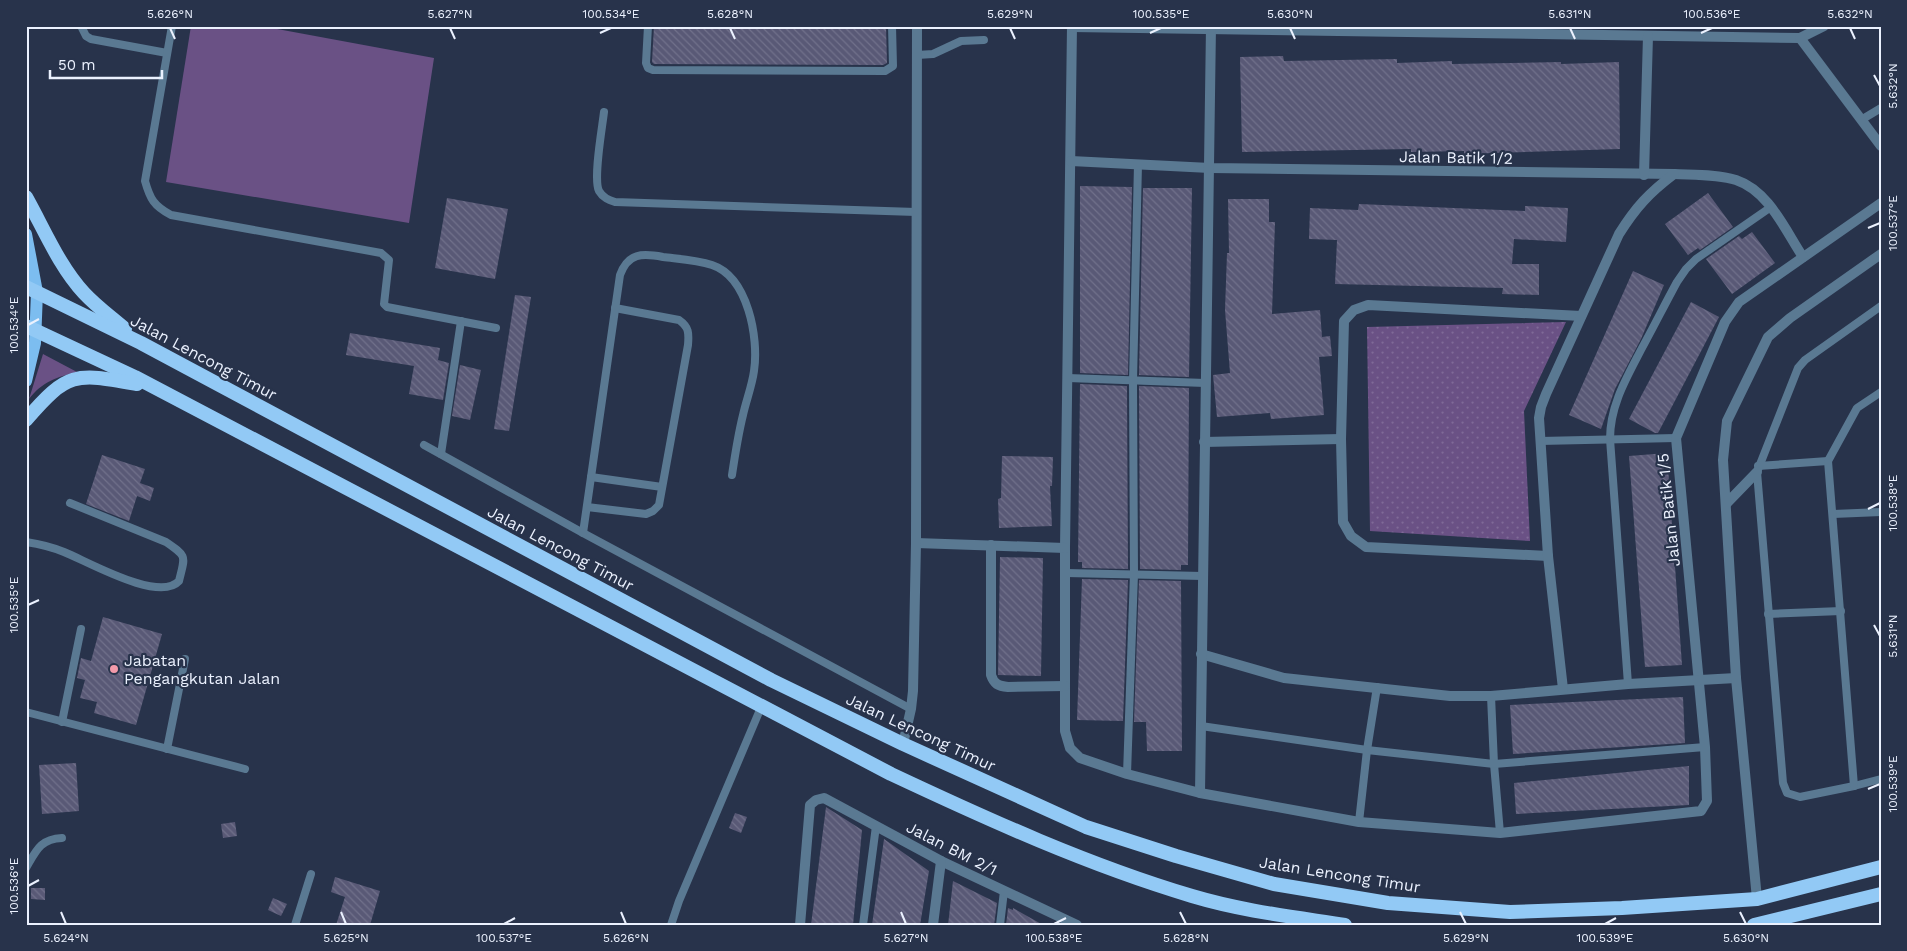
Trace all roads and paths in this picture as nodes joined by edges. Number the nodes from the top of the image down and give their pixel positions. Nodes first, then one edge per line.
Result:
1 (81, 26) edge
2 (172, 26) edge
3 (648, 26) edge
4 (892, 26) edge
5 (917, 26) edge
6 (1824, 26) edge
7 (1072, 27) edge
8 (1211, 28) edge
9 (1348, 29) edge
10 (1488, 30) edge
11 (1622, 31) edge
12 (1763, 32) edge
13 (1648, 36) junction
14 (1800, 38) junction
15 (984, 40) dead end
16 (167, 54) junction
17 (917, 55) junction
18 (1881, 108) edge
19 (604, 112) dead end
20 (1861, 120) junction
21 (1881, 146) edge
22 (1071, 161) junction
23 (1138, 164) junction
24 (1210, 168) junction
25 (1674, 174) junction
26 (1644, 175) junction
27 (26, 197) edge
28 (1881, 203) edge
29 (1771, 207) junction
30 (916, 212) junction
31 (26, 234) edge
32 (1881, 254) edge
33 (1803, 257) junction
34 (32, 289) edge
35 (1881, 306) edge
36 (615, 308) junction
37 (1581, 316) junction
38 (461, 321) junction
39 (31, 328) edge
40 (496, 328) dead end
41 (141, 343) junction
42 (1068, 378) junction
43 (26, 381) edge
44 (1133, 381) junction
45 (1205, 383) junction
46 (152, 387) junction
47 (1881, 392) edge
48 (26, 420) edge
49 (1676, 438) junction
50 (1341, 439) junction
51 (1610, 439) junction
52 (1540, 441) junction
53 (1204, 442) junction
54 (424, 444) dead end
55 (441, 454) junction
56 (1828, 461) junction
57 (1757, 469) junction
58 (732, 475) dead end
59 (591, 477) junction
60 (662, 487) junction
61 (70, 503) dead end
62 (1726, 504) junction
63 (587, 507) junction
64 (1881, 512) edge
65 (1833, 514) junction
66 (583, 533) junction
67 (26, 542) edge
68 (916, 543) junction
69 (991, 545) junction
70 (1065, 548) junction
71 (1548, 556) junction
72 (1066, 573) junction
73 (1134, 574) junction
74 (1203, 576) junction
75 (1840, 611) junction
76 (1768, 614) junction
77 (82, 629) dead end
78 (1201, 654) junction
79 (185, 659) dead end
80 (1736, 678) junction
81 (1699, 681) junction
82 (1628, 684) junction
83 (1065, 686) junction
84 (1378, 687) junction
85 (1563, 689) junction
86 (1491, 696) junction
87 (762, 705) junction
88 (911, 709) junction
89 (26, 712) edge
90 (62, 722) junction
91 (1201, 726) junction
92 (903, 744) junction
93 (1704, 747) junction
94 (167, 749) junction
95 (1367, 750) junction
96 (1494, 764) junction
97 (245, 770) dead end
98 (1127, 774) junction
99 (1881, 779) edge
100 (1854, 786) junction
101 (1200, 793) junction
102 (1359, 822) junction
103 (876, 826) junction
104 (1500, 833) junction
105 (62, 838) dead end
106 (940, 861) junction
107 (1881, 867) edge
108 (26, 868) edge
109 (311, 874) dead end
110 (1004, 891) junction
111 (1881, 894) edge
112 (1757, 899) junction
113 (1074, 924) edge
114 (295, 925) edge
115 (671, 925) edge
116 (800, 925) edge
117 (863, 925) edge
118 (933, 925) edge
119 (1000, 925) edge
120 (1345, 925) edge
121 (1754, 925) edge

1 - 16 lane
2 - 16 lane
3 - 4 lane
5 - 17 street
6 - 14 street
7 - 8 street
7 - 22 street
8 - 9 street
8 - 24 street
9 - 10 street
10 - 11 street
11 - 13 street
12 - 13 street
12 - 14 street
13 - 26 street
14 - 20 street
15 - 17 lane
16 - 38 lane
17 - 30 street
18 - 20 lane
19 - 30 lane
20 - 21 street
22 - 23 street, Jalan Batik 1/2
22 - 42 street
23 - 24 street, Jalan Batik 1/2
23 - 44 lane
24 - 26 street, Jalan Batik 1/2
24 - 45 street
25 - 26 street, Jalan Batik 1/2
25 - 29 street, Jalan Batik 1/2
25 - 37 street
27 - 41 highway
28 - 33 street, Jalan Batik 1/5
29 - 33 street, Jalan Batik 1/2
29 - 51 lane
30 - 68 street
31 - 34 main road
32 - 62 street
33 - 49 street, Jalan Batik 1/5
34 - 39 main road
34 - 41 highway, Jalan Lencong Timur
35 - 57 lane
36 - 58 lane
36 - 59 lane
36 - 60 lane
37 - 50 street
37 - 52 street
38 - 40 lane
38 - 55 lane
39 - 43 main road
39 - 46 highway
41 - 92 highway, Jalan Lencong Timur
42 - 44 lane
42 - 70 street
44 - 45 lane
44 - 73 lane
45 - 53 street
46 - 48 highway
46 - 87 highway
47 - 56 lane
49 - 51 lane
49 - 81 street, Jalan Batik 1/5
50 - 53 street
50 - 71 street
51 - 52 lane
51 - 82 lane
52 - 71 street
53 - 74 street
54 - 55 lane
55 - 66 lane
56 - 57 lane
56 - 65 lane
57 - 62 street
57 - 76 lane
59 - 60 lane
59 - 63 lane
60 - 63 lane
61 - 67 lane
62 - 80 street
63 - 66 lane
64 - 65 lane
65 - 75 lane
66 - 88 lane
68 - 69 street
68 - 88 street
69 - 70 street
69 - 83 street
70 - 72 street
71 - 85 street
72 - 73 lane
72 - 83 street
73 - 74 lane
73 - 98 lane
74 - 78 street
75 - 76 lane
75 - 100 lane
76 - 100 lane
77 - 90 lane
78 - 84 street
78 - 91 street
79 - 94 lane
80 - 81 street
80 - 112 street
81 - 82 street
81 - 93 street, Jalan Batik 1/5
82 - 85 street
83 - 98 street
84 - 86 street
84 - 95 lane
85 - 86 street
86 - 96 lane
87 - 115 lane
87 - 120 highway
88 - 92 street
89 - 90 lane
90 - 94 lane
91 - 95 lane
91 - 101 street
92 - 112 highway, Jalan Lencong Timur
93 - 96 lane
93 - 104 street, Jalan Batik 1/5
94 - 97 lane
95 - 96 lane
95 - 102 lane
96 - 104 lane
98 - 101 street
99 - 100 lane
101 - 102 street
102 - 104 street
103 - 106 street, Jalan BM 2/1
103 - 116 street, Jalan BM 2/1
103 - 117 lane
105 - 108 lane
106 - 110 street, Jalan BM 2/1
106 - 118 street
107 - 112 highway, Jalan Lencong Timur
109 - 114 lane
110 - 113 street, Jalan BM 2/1
110 - 119 lane
111 - 121 highway

